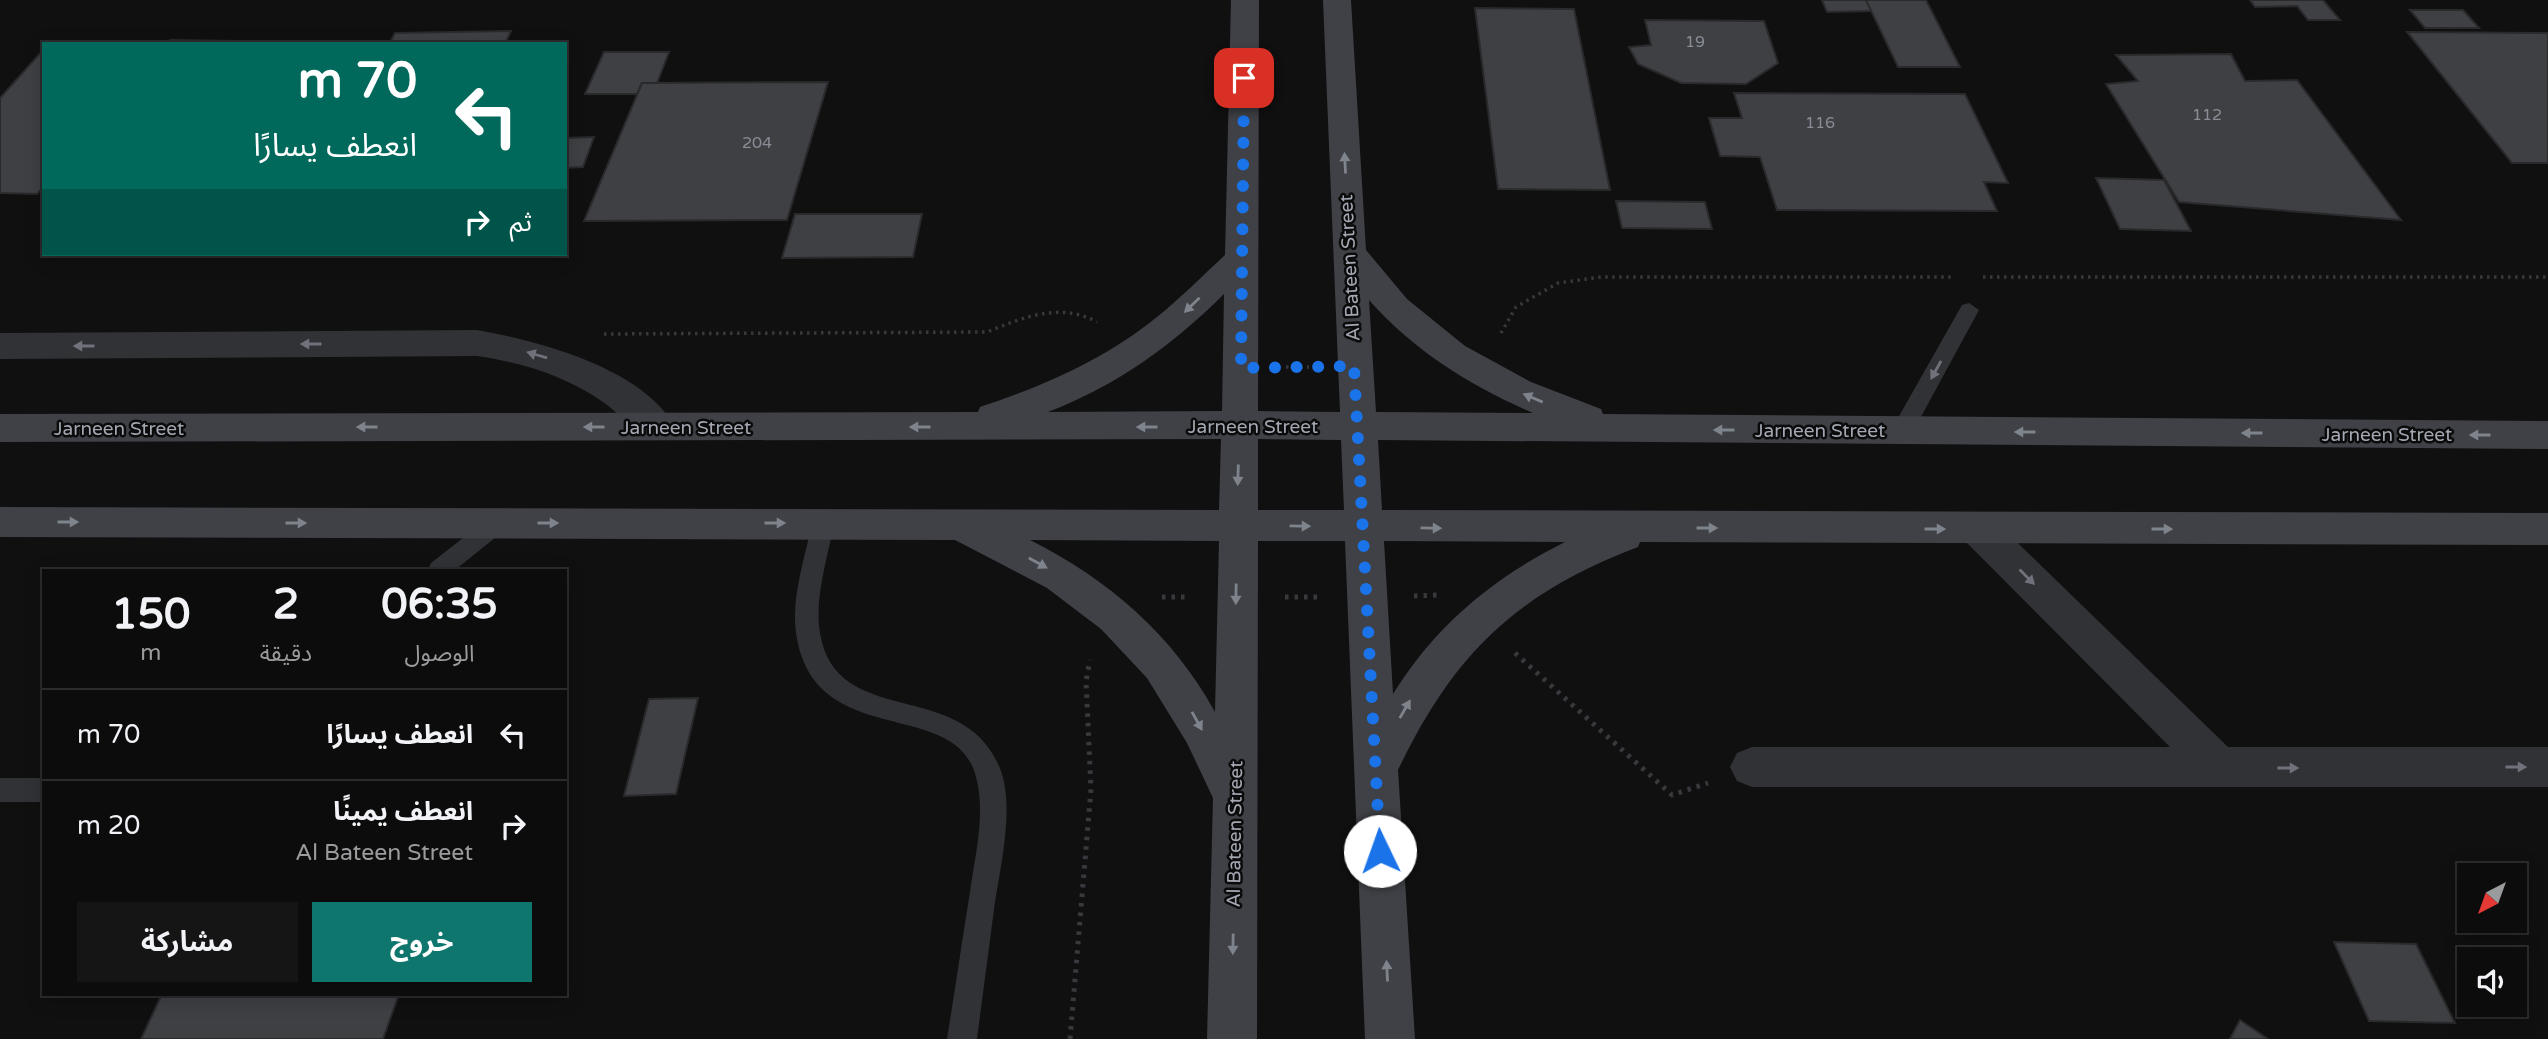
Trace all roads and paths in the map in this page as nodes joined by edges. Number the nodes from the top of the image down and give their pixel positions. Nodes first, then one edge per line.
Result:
1 (1245, 0) edge
2 (1337, 0) edge
3 (1349, 249) junction
4 (1242, 258) junction
5 (1963, 277) dead end
6 (1977, 277) dead end
7 (2548, 277) edge
8 (1969, 310) dead end
9 (1497, 341) dead end
10 (0, 346) edge
11 (1354, 366) junction
12 (1241, 368) junction
13 (1240, 425) junction
14 (657, 427) junction
15 (962, 427) junction
16 (1358, 427) junction
17 (0, 428) edge
18 (1620, 429) junction
19 (1902, 431) junction
20 (2548, 435) edge
21 (0, 522) edge
22 (498, 523) junction
23 (823, 523) junction
24 (954, 524) junction
25 (1237, 526) junction
26 (1363, 527) junction
27 (1650, 528) junction
28 (1978, 529) junction
29 (2548, 529) edge
30 (440, 569) edge
31 (1366, 596) junction
32 (1236, 597) junction
33 (1112, 614) junction
34 (1476, 618) junction
35 (1752, 767) joint
36 (2548, 767) edge
37 (2220, 768) junction
38 (1376, 771) junction
39 (0, 790) edge
40 (42, 790) edge
41 (1235, 797) junction
42 (962, 1039) edge
43 (1070, 1039) edge
44 (1232, 1039) edge
45 (1390, 1039) edge

1 - 4 main road, Al Bateen Street
3 -> 2 main road, Al Bateen Street
3 - 11 main road, Al Bateen Street
18 -> 3 main road
4 - 12 main road, Al Bateen Street
4 -> 15 main road
5 - 9 path
6 - 7 path
8 -> 19 lane
14 -> 10 street
11 - 12 path
11 - 16 main road, Al Bateen Street
12 - 13 main road, Al Bateen Street
13 -> 15 main road, Jarneen Street
13 - 16 main road, Jarneen Street
13 -> 25 main road, Al Bateen Street
15 -> 14 main road, Jarneen Street
14 -> 17 main road, Jarneen Street
16 - 18 main road, Jarneen Street
16 - 26 main road, Al Bateen Street
19 -> 18 main road, Jarneen Street
20 -> 19 main road, Jarneen Street
21 -> 22 main road
22 -> 23 main road
22 - 30 lane
23 - 24 main road
23 - 42 lane
24 - 25 main road
24 -> 33 main road
25 -> 26 main road
25 -> 32 main road, Al Bateen Street
26 -> 27 main road
26 - 31 main road, Al Bateen Street
27 -> 28 main road
27 - 34 main road
28 -> 29 main road
28 -> 37 street
31 - 32 path
31 - 34 path
31 - 38 main road, Al Bateen Street
32 - 33 path
32 - 41 main road, Al Bateen Street
33 -> 41 main road
33 - 43 path
34 - 35 path
38 -> 34 main road
35 - 37 street
37 -> 36 street
45 -> 38 main road, Al Bateen Street
39 - 40 lane
41 -> 44 main road, Al Bateen Street

